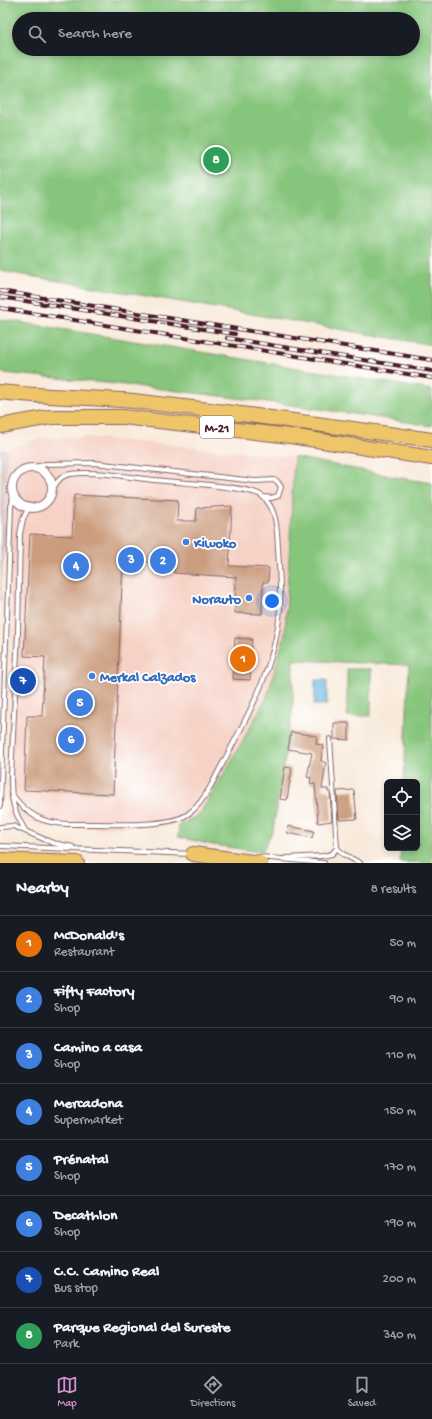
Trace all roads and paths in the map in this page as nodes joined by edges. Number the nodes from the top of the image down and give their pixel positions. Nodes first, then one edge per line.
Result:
1 (0, 384) edge
2 (0, 392) edge
3 (89, 398) junction
4 (0, 426) edge
5 (432, 440) edge
6 (432, 458) edge
7 (32, 468) junction
8 (52, 490) junction
9 (14, 494) junction
10 (263, 496) junction
11 (29, 508) junction
12 (330, 739) dead end
13 (11, 793) junction
14 (0, 806) edge
15 (0, 827) edge
16 (26, 830) junction
17 (0, 846) edge
18 (337, 848) junction
19 (87, 850) junction
20 (193, 854) junction
21 (276, 858) junction
22 (0, 860) edge
23 (77, 863) edge
24 (260, 863) edge
25 (324, 863) edge
26 (360, 863) edge

1 - 3 highway, M-21
2 - 3 highway, M-21
3 - 5 highway, M-21
4 - 6 highway, M-21
7 - 8 street
7 - 9 street
7 - 10 lane
8 - 10 lane
8 - 11 street
9 - 11 street
9 - 14 lane
10 - 13 lane
11 - 13 lane
12 - 18 lane
13 - 16 lane
15 - 16 lane
16 - 19 lane
17 - 19 lane
18 - 21 lane
18 - 26 lane
19 - 20 lane
20 - 21 lane
20 - 24 highway
21 - 25 lane
22 - 23 highway

